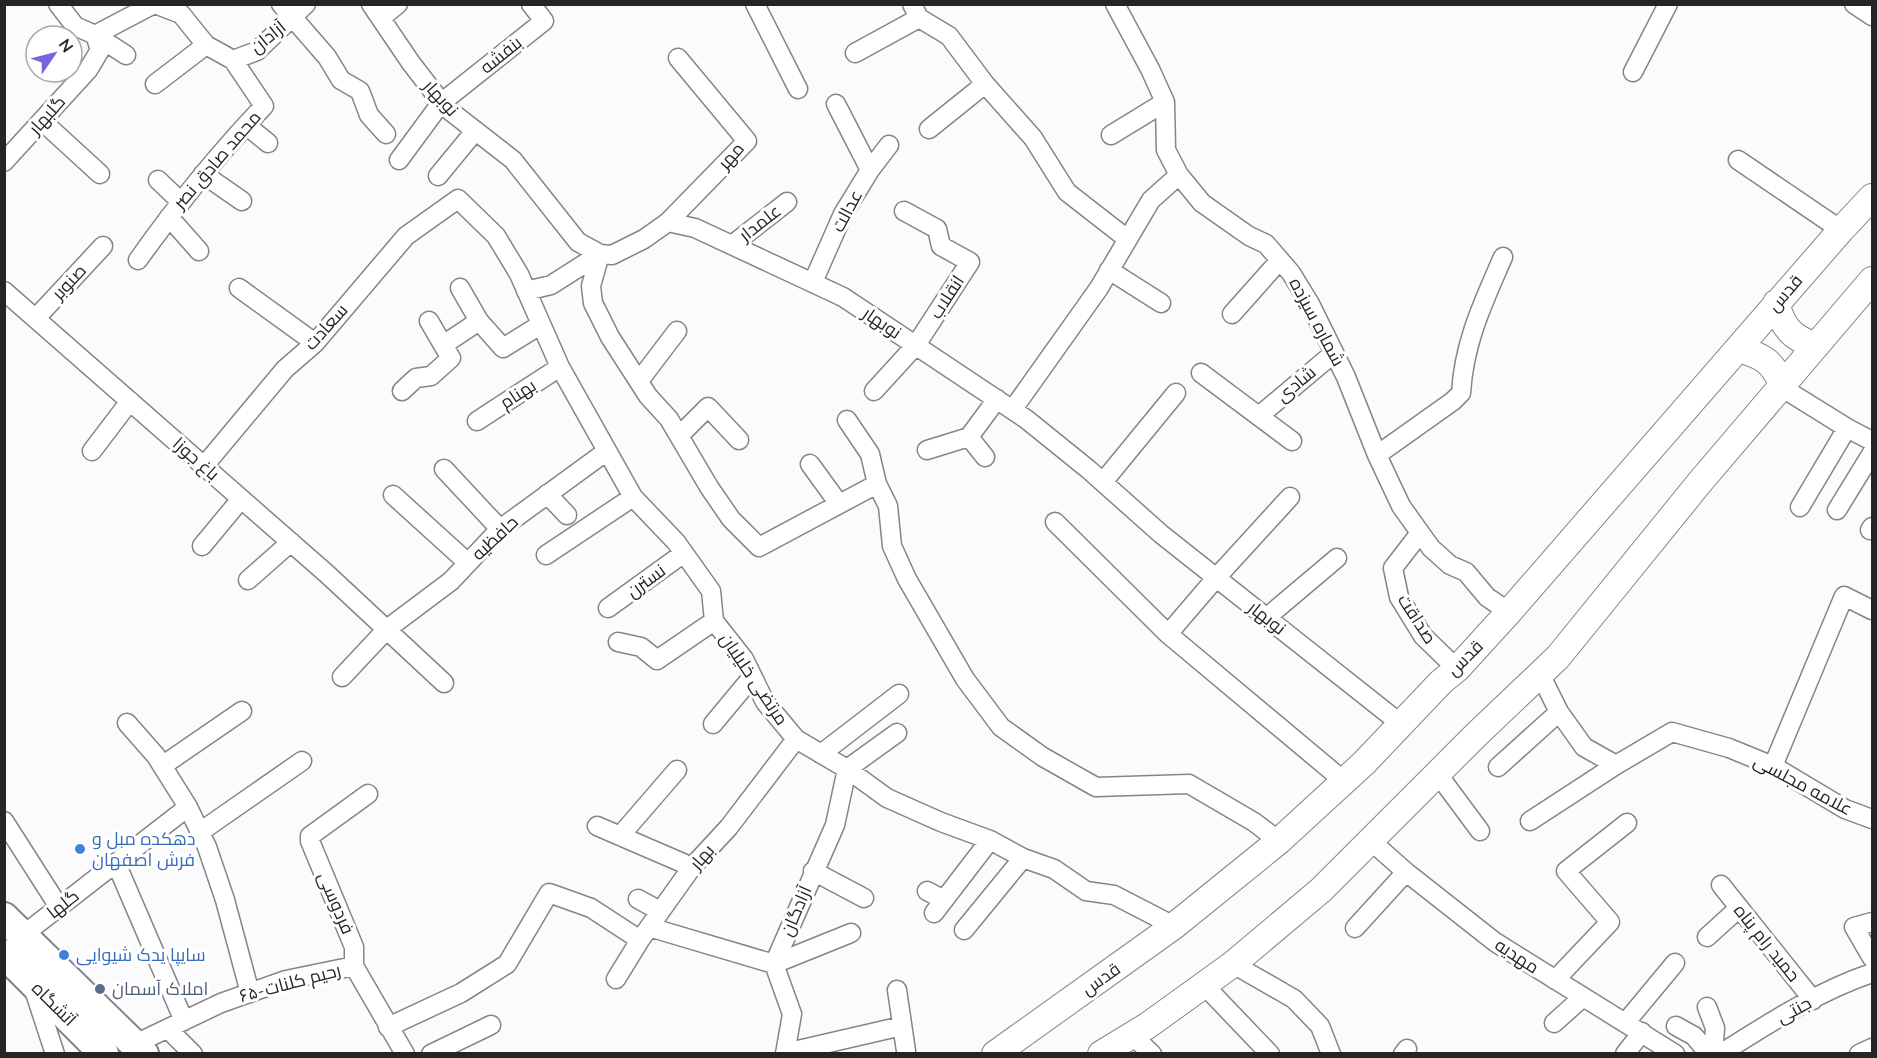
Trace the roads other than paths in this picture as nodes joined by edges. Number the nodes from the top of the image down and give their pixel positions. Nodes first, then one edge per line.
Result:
1 (58, 4) edge
2 (155, 4) edge
3 (306, 4) edge
4 (398, 4) edge
5 (531, 4) edge
6 (755, 4) edge
7 (1115, 4) edge
8 (1668, 4) edge
9 (1854, 4) edge
10 (131, 10) edge
11 (286, 11) edge
12 (376, 11) edge
13 (916, 11) edge
14 (1872, 16) edge
15 (95, 35) junction
16 (206, 45) junction
17 (855, 53) dead end
18 (126, 55) dead end
19 (678, 58) dead end
20 (233, 60) junction
21 (1633, 72) dead end
22 (155, 84) dead end
23 (986, 84) junction
24 (798, 88) dead end
25 (441, 102) junction
26 (1165, 102) junction
27 (836, 104) dead end
28 (42, 121) junction
29 (246, 125) junction
30 (929, 129) dead end
31 (475, 131) junction
32 (386, 134) dead end
33 (1111, 135) dead end
34 (268, 142) dead end
35 (890, 145) dead end
36 (399, 160) dead end
37 (1738, 160) dead end
38 (4, 162) edge
39 (870, 170) junction
40 (100, 174) dead end
41 (203, 174) junction
42 (1179, 175) junction
43 (438, 176) dead end
44 (158, 180) dead end
45 (1872, 197) edge
46 (458, 199) joint
47 (180, 201) junction
48 (242, 201) dead end
49 (787, 202) dead end
50 (904, 211) dead end
51 (169, 217) junction
52 (668, 222) junction
53 (1841, 230) junction
54 (1126, 238) junction
55 (732, 245) junction
56 (103, 246) dead end
57 (199, 251) dead end
58 (600, 254) junction
59 (1503, 257) dead end
60 (138, 260) dead end
61 (1280, 260) junction
62 (1109, 270) junction
63 (813, 282) junction
64 (239, 288) dead end
65 (460, 288) dead end
66 (4, 291) edge
67 (526, 291) junction
68 (1867, 295) edge
69 (1161, 303) dead end
70 (1776, 303) junction
71 (1232, 314) dead end
72 (36, 318) junction
73 (429, 321) dead end
74 (479, 321) junction
75 (540, 325) junction
76 (677, 331) dead end
77 (315, 343) junction
78 (443, 345) junction
79 (916, 345) junction
80 (1816, 346) junction
81 (1738, 349) junction
82 (1334, 353) junction
83 (560, 367) junction
84 (1201, 373) dead end
85 (639, 381) junction
86 (1782, 386) junction
87 (402, 391) dead end
88 (874, 391) dead end
89 (1176, 393) dead end
90 (997, 399) junction
91 (130, 401) junction
92 (1013, 409) junction
93 (1258, 416) junction
94 (847, 420) dead end
95 (477, 421) dead end
96 (1846, 428) junction
97 (679, 436) junction
98 (969, 437) junction
99 (739, 440) dead end
100 (1292, 441) dead end
101 (1872, 441) edge
102 (927, 450) dead end
103 (92, 451) dead end
104 (606, 451) junction
105 (1872, 453) edge
106 (1377, 455) junction
107 (985, 458) dead end
108 (810, 464) dead end
109 (204, 466) junction
110 (444, 469) dead end
111 (1103, 482) junction
112 (877, 484) junction
113 (547, 494) junction
114 (393, 495) dead end
115 (633, 497) junction
116 (1290, 497) dead end
117 (241, 499) junction
118 (839, 504) junction
119 (1800, 507) dead end
120 (1838, 510) dead end
121 (567, 515) dead end
122 (1055, 522) dead end
123 (500, 529) junction
124 (1420, 532) junction
125 (291, 542) junction
126 (202, 546) dead end
127 (684, 553) junction
128 (546, 555) dead end
129 (1337, 558) dead end
130 (468, 563) junction
131 (1216, 578) junction
132 (248, 580) dead end
133 (608, 608) dead end
134 (1872, 610) edge
135 (1509, 612) junction
136 (1266, 618) junction
137 (714, 621) junction
138 (387, 629) junction
139 (1168, 634) junction
140 (618, 642) dead end
141 (1457, 669) junction
142 (1540, 674) junction
143 (752, 676) junction
144 (342, 677) dead end
145 (444, 683) dead end
146 (899, 694) dead end
147 (242, 711) dead end
148 (1559, 712) junction
149 (127, 723) dead end
150 (713, 724) dead end
151 (1401, 724) junction
152 (897, 733) dead end
153 (796, 739) junction
154 (821, 754) junction
155 (302, 761) dead end
156 (1616, 765) junction
157 (162, 766) junction
158 (1773, 766) junction
159 (1498, 767) dead end
160 (847, 769) junction
161 (677, 770) dead end
162 (1437, 773) junction
163 (1345, 782) junction
164 (368, 794) dead end
165 (188, 807) junction
166 (1872, 819) edge
167 (4, 821) edge
168 (1530, 821) dead end
169 (1627, 823) dead end
170 (597, 826) dead end
171 (1480, 831) dead end
172 (200, 832) junction
173 (620, 836) junction
174 (990, 840) junction
175 (1279, 841) junction
176 (1371, 842) junction
177 (1023, 858) junction
178 (116, 863) junction
179 (692, 867) junction
180 (813, 871) junction
181 (1406, 872) junction
182 (1720, 885) dead end
183 (927, 891) dead end
184 (864, 898) dead end
185 (638, 899) dead end
186 (59, 907) junction
187 (1739, 908) junction
188 (660, 911) junction
189 (1872, 922) edge
190 (1174, 926) junction
191 (1355, 928) dead end
192 (964, 930) dead end
193 (851, 933) dead end
194 (645, 934) junction
195 (1707, 937) dead end
196 (9, 944) edge
197 (1872, 958) edge
198 (1675, 963) dead end
199 (774, 964) junction
200 (1233, 964) junction
201 (354, 966) junction
202 (1872, 974) edge
203 (616, 979) dead end
204 (1555, 980) junction
205 (32, 982) junction
206 (1204, 985) junction
207 (897, 990) dead end
208 (250, 993) junction
209 (1583, 997) junction
210 (1813, 1000) junction
211 (1707, 1007) dead end
212 (1626, 1022) junction
213 (1554, 1023) dead end
214 (176, 1025) junction
215 (491, 1025) dead end
216 (902, 1026) junction
217 (1676, 1026) dead end
218 (388, 1027) junction
219 (1642, 1032) junction
220 (1132, 1035) junction
221 (140, 1048) edge
222 (1872, 1048) edge
223 (906, 1051) dead end
224 (55, 1053) edge
225 (104, 1053) edge
226 (193, 1053) edge
227 (405, 1053) edge
228 (431, 1053) edge
229 (785, 1053) edge
230 (995, 1053) edge
231 (1101, 1053) edge
232 (1152, 1053) edge
233 (1270, 1053) edge
234 (1331, 1053) edge
235 (1625, 1053) edge
236 (1675, 1053) edge
237 (1711, 1053) edge
238 (1720, 1053) edge
239 (1859, 1053) edge

1 - 15 street
2 - 10 street, آزادان
2 - 16 street, آزادان
3 - 11 street, آزادان
4 - 12 street
5 - 25 street, بنفشه
6 - 24 street
7 - 26 street, شماره سیزده
8 - 21 street
9 - 14 street
10 - 15 street, آزادان
11 - 20 street, آزادان
11 - 32 street
12 - 25 street, نوبهار
13 - 17 street
13 - 23 street
15 - 18 street
15 - 28 street, گلبهار
16 - 20 street, آزادان
16 - 22 street
19 - 52 street, مهر
20 - 29 street, محمد صادق نصر
23 - 30 street
23 - 54 street
25 - 31 street, نوبهار
25 - 36 street
26 - 33 street
26 - 42 street, شماره سیزده
27 - 39 street
28 - 38 street, گلبهار
28 - 40 street
29 - 34 street
29 - 41 street, محمد صادق نصر
31 - 43 street
31 - 58 street, نوبهار
35 - 39 street, عدالت
37 - 53 street
39 - 63 street, عدالت
41 - 47 street, محمد صادق نصر
41 - 48 street
42 - 54 street
42 - 61 street, شماره سیزده
44 - 47 street
45 - 53 main road, قدس
46 - 67 street, مرتضی خلیلیان
46 - 77 street, سعادت
47 - 51 street, محمد صادق نصر
49 - 55 street, علمدار
50 - 79 street, انقلاب
51 - 57 street
51 - 60 street, محمد صادق نصر
52 - 55 street, نوبهار
52 - 58 street
53 - 70 main road, قدس
54 - 62 street
55 - 63 street, نوبهار
56 - 72 street, صنوبر
58 - 67 street
58 - 85 street
59 - 106 street
61 - 71 street
61 - 82 street, شماره سیزده
62 - 69 street
62 - 92 street
63 - 79 street, نوبهار
64 - 77 street
65 - 74 street
66 - 72 street, باغ جوزا
67 - 75 street, مرتضی خلیلیان
68 - 80 main road
70 - 80 main road
70 - 81 main road, قدس
72 - 91 street, باغ جوزا
73 - 78 street
74 - 75 street
74 - 78 street
75 - 83 street, مرتضی خلیلیان
76 - 85 street
77 - 109 street, سعادت
78 - 87 street
79 - 88 street
79 - 90 street, نوبهار
80 - 86 main road
81 - 86 main road
81 - 135 main road, قدس
82 - 93 street, شادی
82 - 106 street, شماره سیزده
83 - 95 street, بهنام
83 - 104 street, مرتضی خلیلیان
84 - 93 street
85 - 97 street
86 - 96 street
86 - 142 main road
89 - 111 street
90 - 92 street, نوبهار
90 - 98 street
91 - 103 street
91 - 109 street, باغ جوزا
92 - 111 street, نوبهار
93 - 100 street
94 - 112 street
96 - 101 street
96 - 119 street
97 - 99 street
97 - 118 street
98 - 102 street
98 - 107 street
104 - 113 street, حافظیه
104 - 115 street, مرتضی خلیلیان
105 - 120 street
106 - 124 street, شماره سیزده
108 - 118 street
109 - 117 street, باغ جوزا
110 - 123 street
111 - 131 street, نوبهار
112 - 118 street
112 - 175 street
113 - 121 street
113 - 123 street, حافظیه
114 - 130 street
115 - 127 street, مرتضی خلیلیان
115 - 128 street
116 - 131 street
117 - 125 street, باغ جوزا
117 - 126 street
122 - 139 street
123 - 130 street, حافظیه
124 - 135 street, شماره سیزده
124 - 141 street, صداقت
125 - 132 street
125 - 138 street, باغ جوزا
127 - 133 street, نسترن
127 - 137 street, مرتضی خلیلیان
129 - 136 street
130 - 138 street, حافظیه
131 - 136 street, نوبهار
131 - 139 street
134 - 158 street
135 - 141 main road, قدس
136 - 151 street, نوبهار
137 - 140 street
137 - 143 street, مرتضی خلیلیان
138 - 144 street, حافظیه
138 - 145 street, باغ جوزا
139 - 163 street
141 - 151 main road, قدس
142 - 148 street
142 - 162 main road
143 - 150 street
143 - 153 street, مرتضی خلیلیان
146 - 154 street
147 - 157 street
148 - 156 street
148 - 159 street
149 - 157 street
151 - 163 main road, قدس
152 - 160 street
153 - 154 street, مرتضی خلیلیان
153 - 179 street, بهار
154 - 160 street, مرتضی خلیلیان
155 - 172 street
156 - 158 street, علامه مجلسی
156 - 168 street, علامه مجلسی
157 - 165 street
158 - 166 street, علامه مجلسی
160 - 174 street, مرتضی خلیلیان
160 - 180 street, آزادگان
161 - 173 street
162 - 171 street
162 - 176 main road
163 - 175 main road, قدس
164 - 201 street, فردوسی
165 - 172 street
165 - 178 street, گلها
167 - 186 street
169 - 204 street
170 - 173 street
172 - 208 street
173 - 179 street
174 - 177 street, مرتضی خلیلیان
174 - 183 street
175 - 190 main road, قدس
176 - 181 street, مهدیه
176 - 200 main road
177 - 190 street, مرتضی خلیلیان
177 - 192 street
178 - 186 street, گلها
178 - 214 street
179 - 188 street, بهار
180 - 184 street
180 - 199 street, آزادگان
181 - 191 street
181 - 204 street, مهدیه
182 - 187 street, حمید رام پناه
185 - 188 street
186 - 196 street, گلها
187 - 195 street
187 - 210 street, حمید رام پناه
188 - 194 street, بهار
189 - 197 street
190 - 230 main road, قدس
193 - 199 street
194 - 199 street
194 - 203 street, بهار
194 - 218 street
196 - 205 main road, آتشگاه
196 - 221 main road, آتشگاه
198 - 212 street
199 - 229 street
200 - 206 main road
200 - 234 street
201 - 208 street, ۶۵-رحیم کلنات
201 - 218 street, ۶۵-رحیم کلنات
202 - 210 street, جنتی
204 - 209 street, مهدیه
205 - 224 street
205 - 225 main road, آتشگاه
206 - 220 main road
206 - 233 street
207 - 216 street
208 - 214 street, ۶۵-رحیم کلنات
209 - 212 street, مهدیه
209 - 213 street
210 - 238 street, جنتی
211 - 237 street
212 - 219 street, مهدیه
214 - 221 street, ۶۵-رحیم کلنات
214 - 226 street
215 - 228 street
216 - 223 street
216 - 229 street
217 - 237 street
218 - 227 street, ۶۵-رحیم کلنات
219 - 235 street
219 - 236 street, مهدیه
220 - 231 main road
220 - 232 street
222 - 239 street

